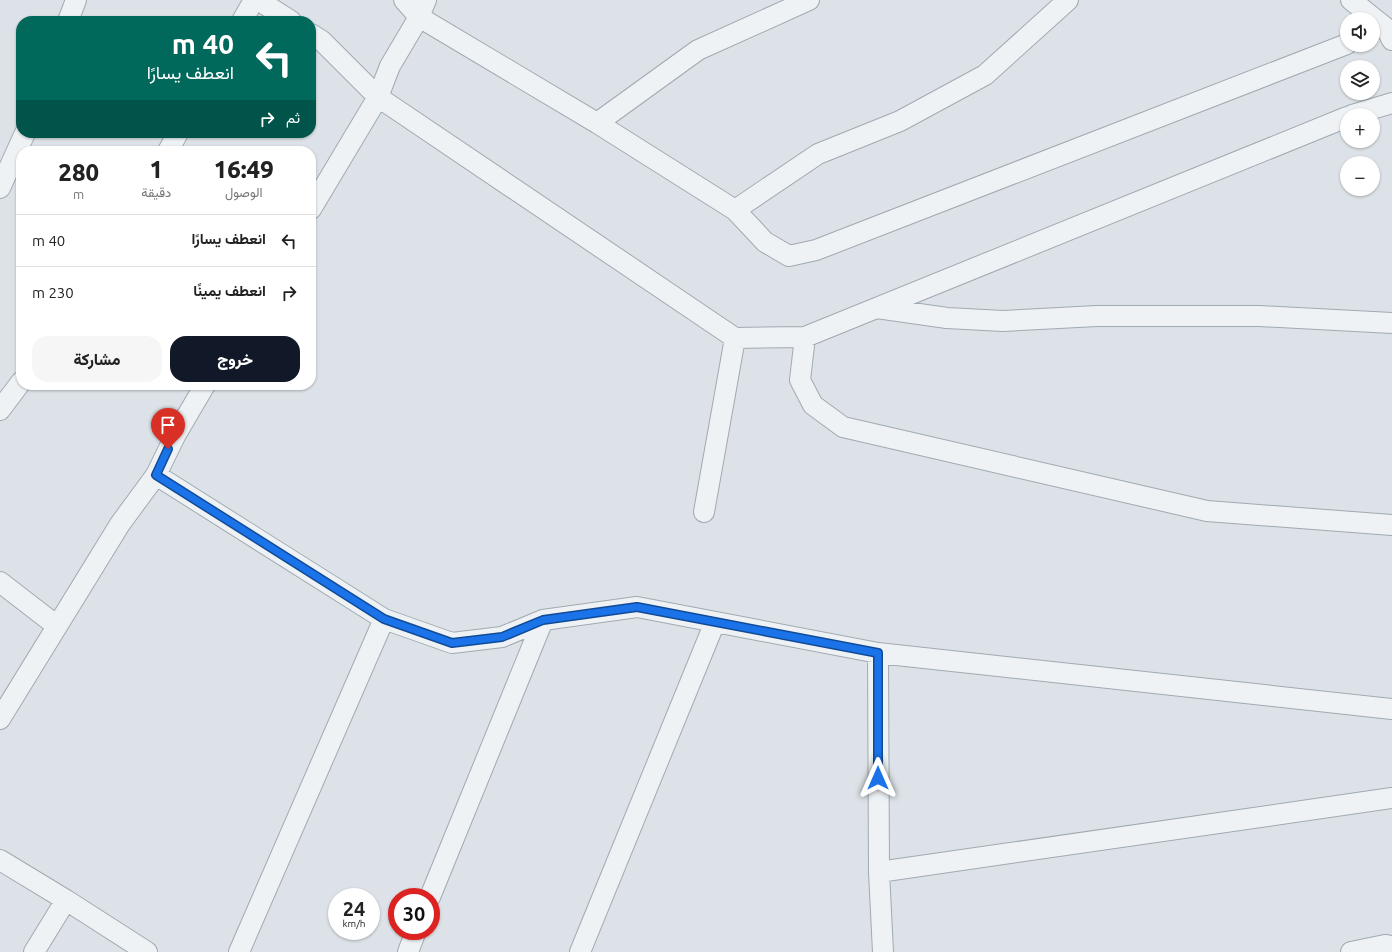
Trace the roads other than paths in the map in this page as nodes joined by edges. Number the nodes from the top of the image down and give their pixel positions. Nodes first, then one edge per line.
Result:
1 (76, 0) edge
2 (254, 0) edge
3 (258, 0) edge
4 (404, 0) edge
5 (809, 0) edge
6 (1068, 0) edge
7 (1351, 0) edge
8 (423, 9) edge
9 (70, 16) edge
10 (245, 16) edge
11 (282, 16) edge
12 (1386, 32) edge
13 (316, 37) edge
14 (1340, 47) edge
15 (378, 97) junction
16 (1392, 103) edge
17 (1375, 108) edge
18 (1340, 120) edge
19 (597, 123) junction
20 (16, 154) edge
21 (0, 188) edge
22 (316, 200) edge
23 (735, 210) junction
24 (877, 308) junction
25 (1392, 323) edge
26 (805, 337) junction
27 (734, 338) junction
28 (16, 389) edge
29 (202, 390) edge
30 (0, 410) edge
31 (156, 475) junction
32 (704, 512) dead end
33 (1392, 526) edge
34 (0, 582) edge
35 (384, 619) junction
36 (543, 620) junction
37 (715, 622) junction
38 (57, 626) junction
39 (878, 653) junction
40 (1392, 709) edge
41 (0, 719) edge
42 (1392, 798) edge
43 (0, 860) edge
44 (879, 872) junction
45 (434, 888) edge
46 (66, 900) junction
47 (413, 940) edge
48 (1392, 946) edge
49 (34, 952) edge
50 (147, 952) edge
51 (239, 952) edge
52 (408, 952) edge
53 (580, 952) edge
54 (883, 952) edge
55 (1351, 952) edge

1 - 9 street
2 - 10 street
3 - 11 street
4 - 8 street
5 - 19 street
6 - 23 street
7 - 12 street
8 - 15 street
8 - 19 street
13 - 15 street
14 - 23 street
15 - 22 street
15 - 27 street
16 - 17 street
18 - 24 street
19 - 23 street
20 - 21 street
24 - 25 street
24 - 26 street
26 - 27 street
26 - 33 street
27 - 32 street
28 - 30 street
29 - 31 street
31 - 35 street
31 - 38 street
34 - 38 street
35 - 36 street
35 - 51 street
36 - 37 street
36 - 45 street
37 - 39 street
37 - 53 street
38 - 41 street
39 - 40 street
39 - 44 street
42 - 44 street
43 - 46 street
44 - 54 street
46 - 49 street
46 - 50 street
47 - 52 street
48 - 55 street

